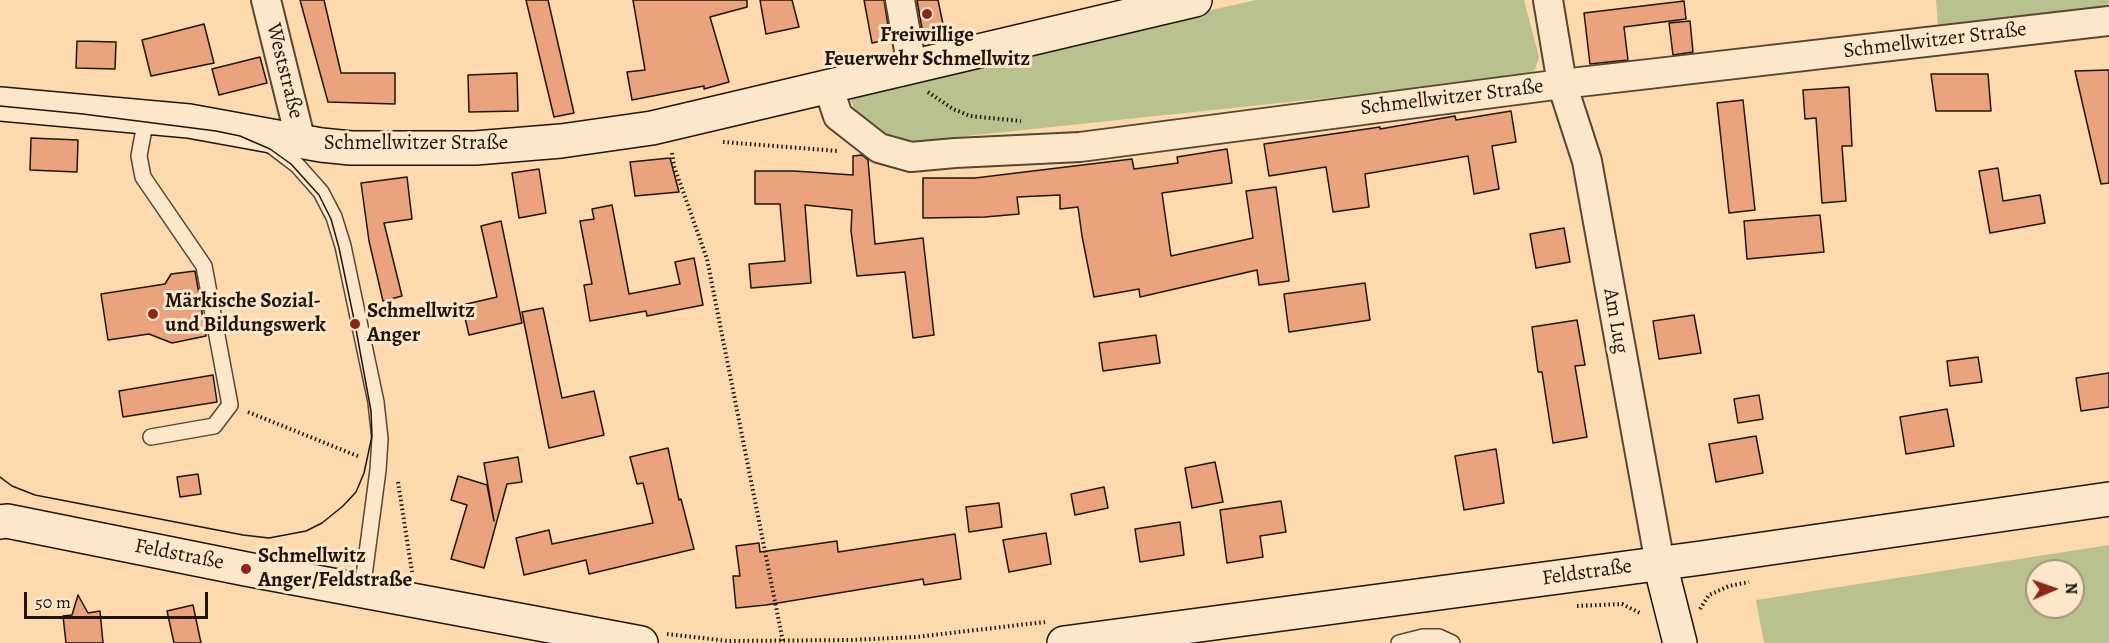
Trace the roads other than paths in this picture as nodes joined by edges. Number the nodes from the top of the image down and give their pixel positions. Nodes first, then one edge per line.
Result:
1 (266, 0) edge
2 (900, 0) edge
3 (1195, 0) edge
4 (1548, 0) edge
5 (2109, 21) edge
6 (912, 67) junction
7 (1562, 84) junction
8 (828, 86) junction
9 (0, 104) edge
10 (146, 118) junction
11 (242, 131) junction
12 (301, 141) junction
13 (151, 437) dead end
14 (2109, 500) edge
15 (0, 522) edge
16 (1660, 564) junction
17 (362, 591) junction
18 (1119, 639) edge
19 (641, 643) edge
20 (1064, 643) edge
21 (1399, 643) edge
22 (1452, 643) edge
23 (1680, 643) edge

1 - 12 street, Weststraße
2 - 6 street
3 - 6 street, Schmellwitzer Straße
4 - 7 street, Am Lug
5 - 7 street, Schmellwitzer Straße
6 - 8 street, Schmellwitzer Straße
7 - 8 street, Schmellwitzer Straße
7 - 16 street, Am Lug
8 - 12 street, Schmellwitzer Straße
9 - 10 street, Schmellwitzer Straße
10 - 11 street, Schmellwitzer Straße
10 - 13 lane
11 - 12 street, Schmellwitzer Straße
11 - 17 lane
14 - 16 street, Feldstraße
15 - 17 street, Feldstraße
16 - 18 street, Feldstraße
16 - 23 street, Am Lug
17 - 19 street, Feldstraße
18 - 20 street, Feldstraße
21 - 22 lane

